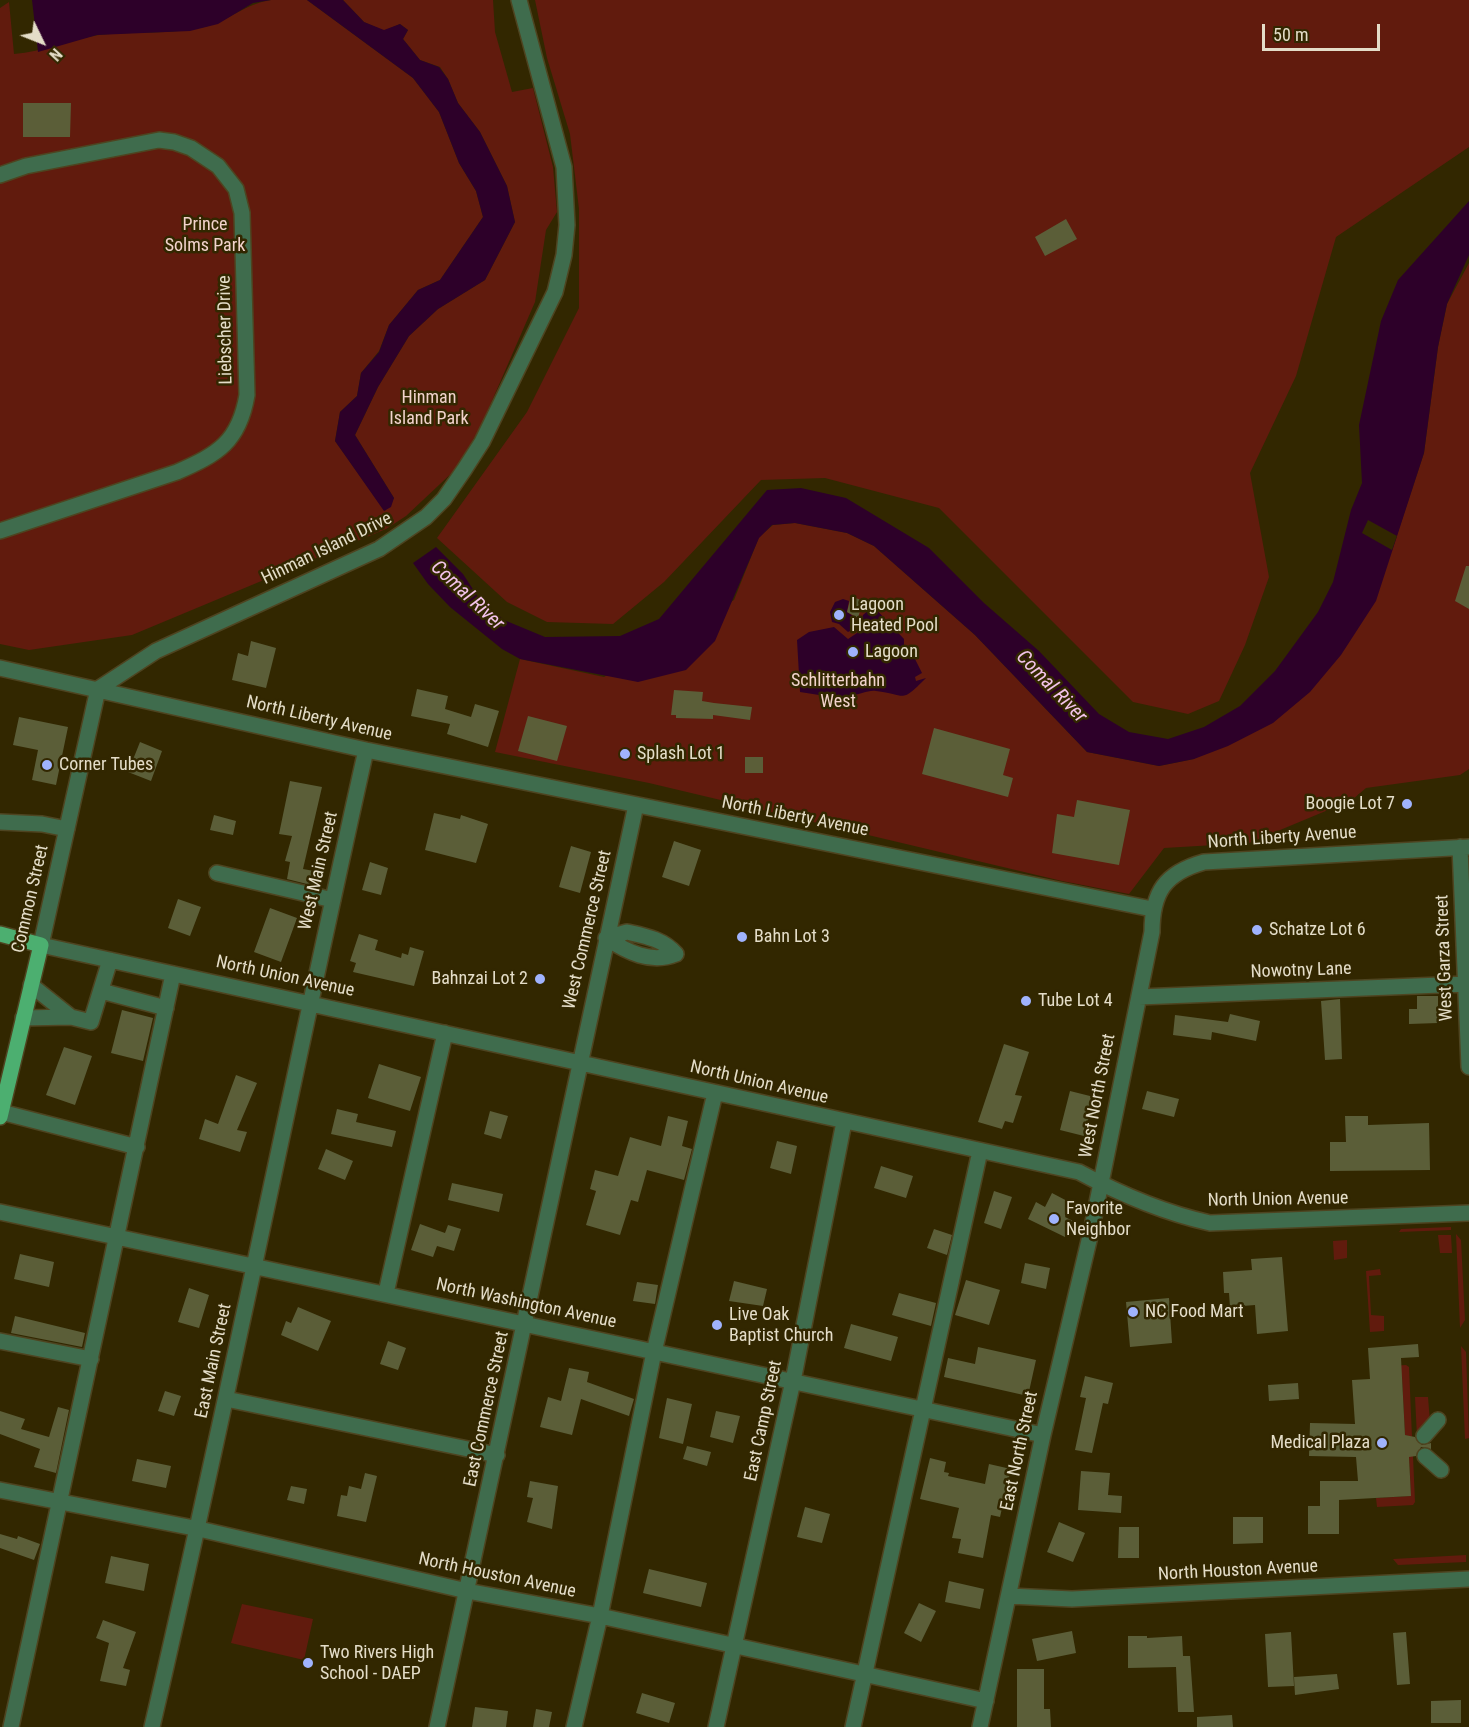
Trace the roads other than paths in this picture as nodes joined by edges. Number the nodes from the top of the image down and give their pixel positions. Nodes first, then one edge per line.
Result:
1 (519, 0) edge
2 (0, 175) edge
3 (0, 531) edge
4 (0, 668) edge
5 (98, 689) junction
6 (366, 750) junction
7 (636, 805) junction
8 (0, 822) edge
9 (67, 829) junction
10 (1464, 847) edge
11 (217, 873) dead end
12 (333, 900) junction
13 (1152, 909) junction
14 (0, 934) edge
15 (41, 945) junction
16 (110, 960) junction
17 (173, 974) junction
18 (1466, 984) junction
19 (32, 985) junction
20 (101, 991) junction
21 (1139, 997) junction
22 (310, 1002) junction
23 (166, 1008) junction
24 (71, 1017) junction
25 (24, 1018) junction
26 (445, 1033) junction
27 (579, 1063) junction
28 (1469, 1067) edge
29 (715, 1093) junction
30 (1, 1115) edge
31 (844, 1122) junction
32 (137, 1147) junction
33 (980, 1151) junction
34 (1101, 1184) junction
35 (0, 1212) edge
36 (1469, 1213) edge
37 (118, 1238) junction
38 (254, 1264) junction
39 (386, 1293) junction
40 (525, 1324) junction
41 (0, 1341) edge
42 (654, 1352) junction
43 (91, 1359) junction
44 (792, 1381) junction
45 (226, 1399) junction
46 (921, 1409) junction
47 (1438, 1420) dead end
48 (1043, 1435) junction
49 (1424, 1436) dead end
50 (497, 1455) junction
51 (1425, 1456) dead end
52 (1441, 1470) dead end
53 (0, 1490) edge
54 (61, 1502) junction
55 (199, 1529) junction
56 (1469, 1579) edge
57 (467, 1591) junction
58 (1009, 1596) junction
59 (600, 1616) junction
60 (734, 1646) junction
61 (864, 1674) junction
62 (986, 1701) junction
63 (10, 1727) edge
64 (152, 1727) edge
65 (437, 1727) edge
66 (574, 1727) edge
67 (716, 1727) edge
68 (853, 1727) edge
69 (980, 1727) edge

1 - 5 street, Hinman Island Drive
2 - 3 street, Liebscher Drive
4 - 5 street, North Liberty Avenue
5 - 6 street, North Liberty Avenue
5 - 9 street, Common Street
6 - 7 street, North Liberty Avenue
6 - 12 street, West Main Street
7 - 13 street, North Liberty Avenue
7 - 27 street, West Commerce Street
8 - 9 street
9 - 15 street, Common Street
10 - 13 street, North Liberty Avenue
10 - 18 street, West Garza Street
11 - 12 street
12 - 22 street, West Main Street
13 - 21 street, West North Street
14 - 15 main road
15 - 16 street, North Union Avenue
15 - 19 main road, Common Street
16 - 17 street, North Union Avenue
16 - 20 street
17 - 22 street, North Union Avenue
17 - 23 street
18 - 21 street, Nowotny Lane
18 - 28 street, West Garza Street
19 - 24 street
19 - 25 main road, Common Street
20 - 23 street
20 - 24 street
21 - 34 street, West North Street
22 - 26 street, North Union Avenue
22 - 38 street, East Main Street
23 - 32 street
24 - 25 street
25 - 30 main road, Common Street
26 - 27 street, North Union Avenue
26 - 39 street
27 - 29 street, North Union Avenue
27 - 40 street, East Commerce Street
29 - 31 street, North Union Avenue
29 - 42 street
30 - 32 street
31 - 33 street, North Union Avenue
31 - 44 street, East Camp Street
32 - 37 street
33 - 34 street, North Union Avenue
33 - 46 street
34 - 36 street, North Union Avenue
34 - 48 street, East North Street
35 - 37 street, North Washington Avenue
37 - 38 street, North Washington Avenue
37 - 43 street
38 - 39 street, North Washington Avenue
38 - 45 street, East Main Street
39 - 40 street, North Washington Avenue
40 - 42 street, North Washington Avenue
40 - 50 street, East Commerce Street
41 - 43 street
42 - 44 street, North Washington Avenue
42 - 59 street
43 - 54 street
44 - 46 street, North Washington Avenue
44 - 60 street, East Camp Street
45 - 50 street
45 - 55 street, East Main Street
46 - 48 street, North Washington Avenue
46 - 61 street
47 - 49 street
48 - 58 street, East North Street
50 - 57 street, East Commerce Street
51 - 52 street
53 - 54 street, North Houston Avenue
54 - 55 street, North Houston Avenue
54 - 63 street
55 - 57 street, North Houston Avenue
55 - 64 street, East Main Street
56 - 58 street, North Houston Avenue
57 - 59 street, North Houston Avenue
57 - 65 street, East Commerce Street
58 - 62 street, East North Street
59 - 60 street, North Houston Avenue
59 - 66 street
60 - 61 street, North Houston Avenue
60 - 67 street, East Camp Street
61 - 62 street, North Houston Avenue
61 - 68 street
62 - 69 street, East North Street

